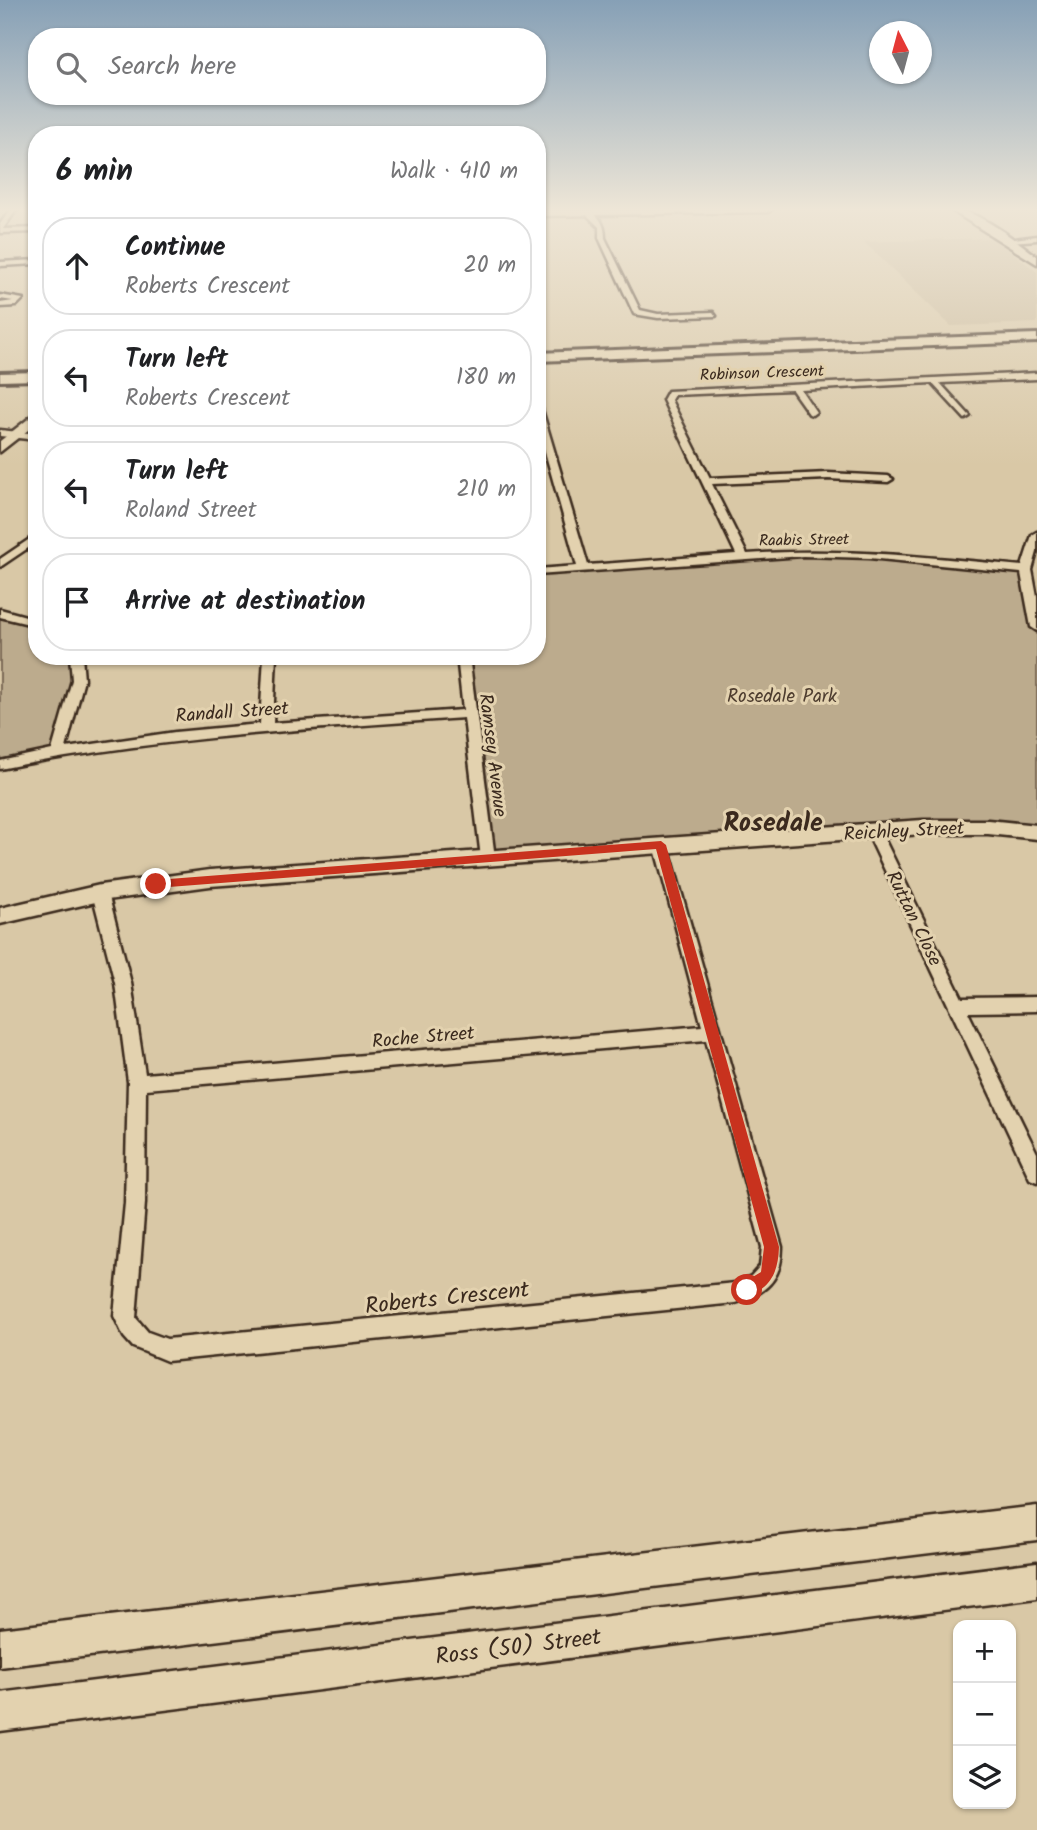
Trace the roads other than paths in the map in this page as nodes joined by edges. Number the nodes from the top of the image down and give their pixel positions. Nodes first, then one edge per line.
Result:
1 (631, 294) edge
2 (0, 297) edge
3 (0, 304) edge
4 (713, 314) dead end
5 (1037, 338) edge
6 (546, 357) edge
7 (28, 376) edge
8 (1037, 376) edge
9 (0, 377) edge
10 (934, 381) junction
11 (794, 386) junction
12 (812, 412) dead end
13 (965, 416) dead end
14 (28, 425) edge
15 (0, 433) edge
16 (19, 434) junction
17 (28, 436) edge
18 (546, 438) edge
19 (0, 448) edge
20 (888, 479) dead end
21 (706, 481) junction
22 (1037, 535) edge
23 (28, 544) edge
24 (743, 557) junction
25 (0, 564) edge
26 (583, 568) junction
27 (1026, 570) junction
28 (546, 571) edge
29 (0, 613) edge
30 (28, 621) edge
31 (1037, 627) edge
32 (77, 665) edge
33 (269, 665) edge
34 (464, 665) edge
35 (469, 714) junction
36 (266, 727) junction
37 (58, 752) junction
38 (0, 765) edge
39 (873, 830) junction
40 (1037, 832) edge
41 (661, 845) junction
42 (488, 858) junction
43 (100, 893) junction
44 (0, 916) edge
45 (1037, 1004) edge
46 (957, 1005) junction
47 (712, 1032) junction
48 (137, 1082) junction
49 (1037, 1173) edge
50 (1037, 1523) edge
51 (1037, 1580) edge
52 (0, 1648) edge
53 (0, 1712) edge

1 - 4 street
2 - 3 street
5 - 6 main road
7 - 9 main road
8 - 10 street, Robinson Crescent
10 - 11 street, Robinson Crescent
10 - 13 street
11 - 12 street
11 - 21 street, Robinson Crescent
14 - 16 street
15 - 16 street
16 - 17 street
16 - 19 street
18 - 26 street
20 - 21 street
21 - 24 street, Robinson Crescent
22 - 27 street
23 - 25 street
24 - 26 street, Raabis Street
24 - 27 street, Raabis Street
26 - 28 street, Raabis Street
27 - 31 street
29 - 30 street
32 - 37 street
33 - 36 street
34 - 35 street, Ramsey Avenue
35 - 36 street, Randall Street
35 - 42 street, Ramsey Avenue
36 - 37 street, Randall Street
37 - 38 street, Randall Street
39 - 40 street, Reichley Street
39 - 41 street, Reichley Street
39 - 46 street, Ruttan Close
41 - 42 street, Reichley Street
41 - 47 street, Roberts Crescent
42 - 43 street, Reichley Street
43 - 44 street, Reichley Street
43 - 48 street, Roberts Crescent
45 - 46 street
46 - 49 street, Ruttan Close
47 - 48 street, Roche Street
47 - 48 street, Roberts Crescent
50 - 52 street
51 - 53 street, Ross (50) Street

